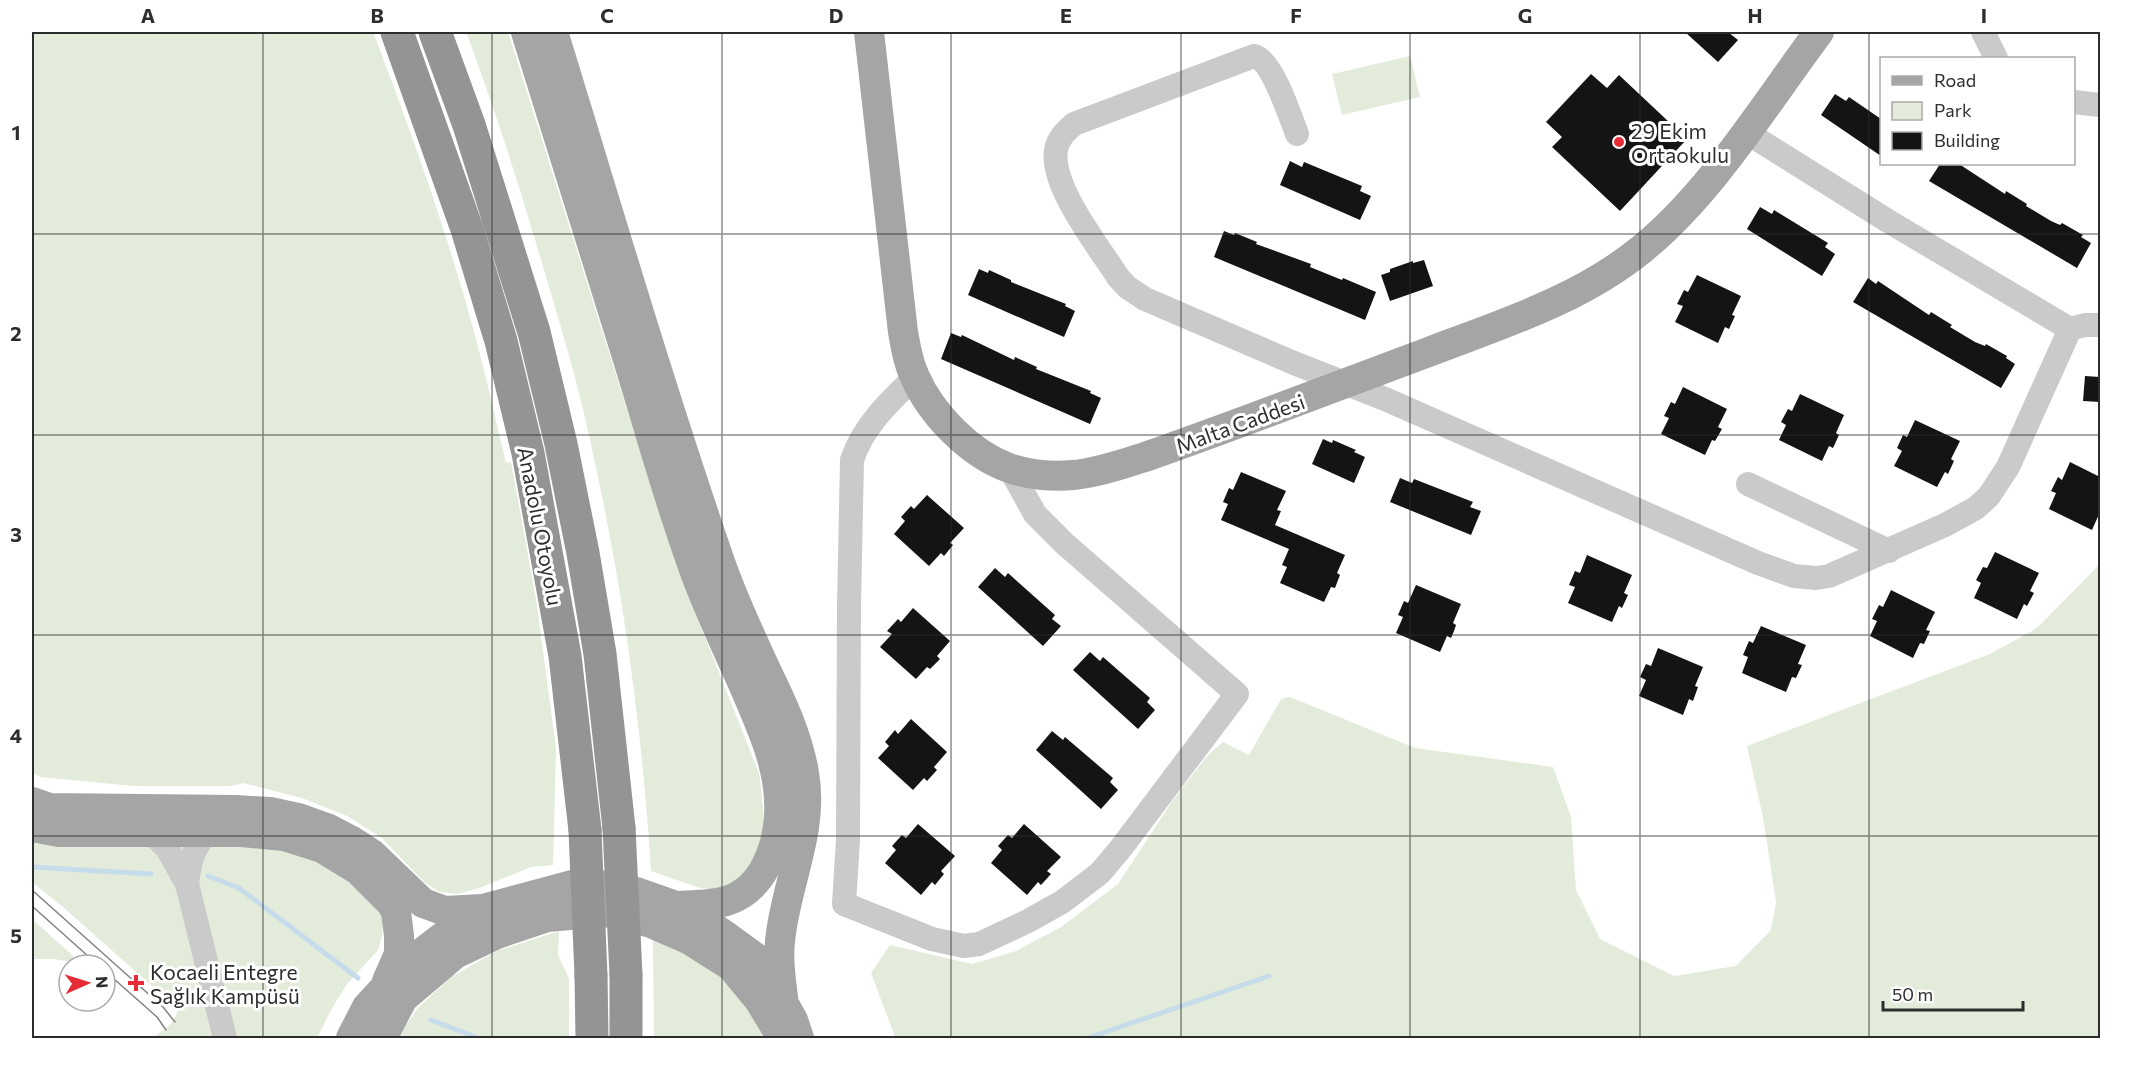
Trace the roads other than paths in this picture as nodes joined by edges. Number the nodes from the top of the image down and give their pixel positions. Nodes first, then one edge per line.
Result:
1 (397, 32) edge
2 (435, 32) edge
3 (526, 32) edge
4 (553, 32) edge
5 (1819, 32) edge
6 (1983, 32) edge
7 (867, 33) edge
8 (1996, 57) edge
9 (2075, 102) edge
10 (2100, 105) edge
11 (1746, 132) junction
12 (1297, 134) dead end
13 (2100, 325) edge
14 (2070, 329) junction
15 (915, 377) junction
16 (1345, 384) junction
17 (1010, 468) junction
18 (1748, 484) dead end
19 (1889, 551) junction
20 (32, 802) edge
21 (32, 827) edge
22 (150, 832) junction
23 (208, 832) junction
24 (187, 884) junction
25 (675, 906) junction
26 (483, 909) junction
27 (382, 992) junction
28 (784, 1005) junction
29 (225, 1038) edge
30 (351, 1038) edge
31 (382, 1038) edge
32 (592, 1038) edge
33 (626, 1038) edge
34 (783, 1038) edge
35 (799, 1038) edge

1 - 32 highway, Anadolu Otoyolu, bridge
2 - 33 highway, Anadolu Otoyolu, bridge
3 - 25 main road
4 - 28 main road
5 - 11 main road, Malta Caddesi
6 - 8 street
7 - 15 main road, Malta Caddesi
9 - 10 street
11 - 14 street
11 - 16 main road, Malta Caddesi
12 - 16 street
13 - 14 street
14 - 19 street
15 - 17 main road, Malta Caddesi
15 - 17 street
16 - 17 main road, Malta Caddesi
16 - 19 street
18 - 19 street
20 - 26 main road
21 - 22 main road
22 - 23 main road
22 - 24 street
23 - 24 street
23 - 27 main road
24 - 29 street
25 - 26 main road
25 - 28 main road
26 - 27 main road
27 - 30 main road
28 - 35 main road
31 - 34 main road

